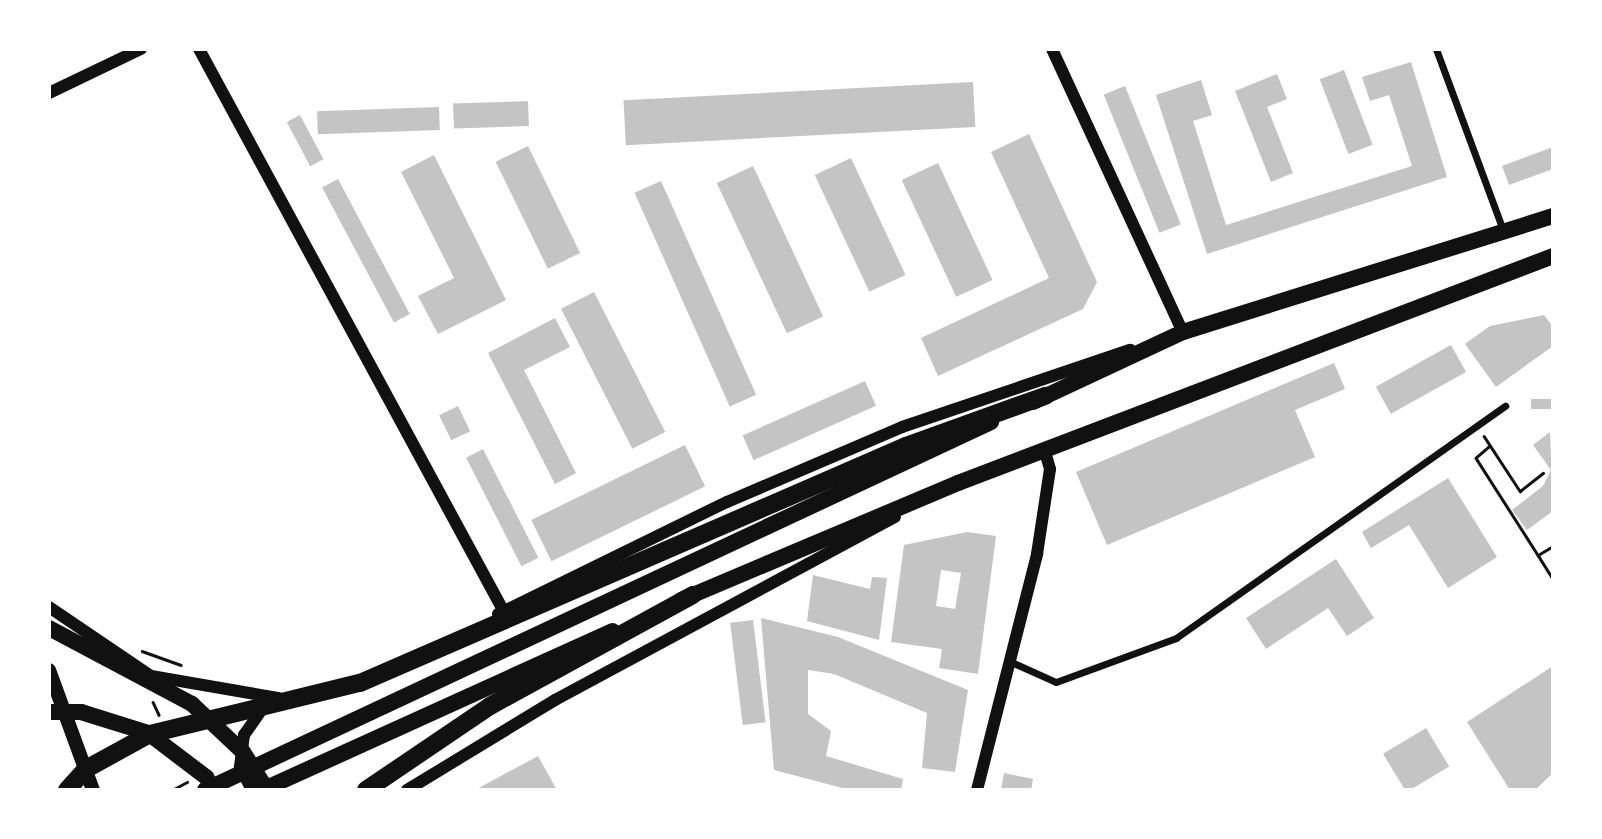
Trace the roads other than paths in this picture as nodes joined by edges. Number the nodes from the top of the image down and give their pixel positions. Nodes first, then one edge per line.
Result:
1 (141, 49) edge
2 (198, 49) edge
3 (1052, 49) edge
4 (1436, 49) edge
5 (49, 93) edge
6 (1553, 215) edge
7 (1503, 230) junction
8 (1553, 256) edge
9 (1183, 332) junction
10 (1045, 396) junction
11 (1505, 406) dead end
12 (1045, 451) junction
13 (958, 483) junction
14 (693, 595) junction
15 (49, 607) edge
16 (504, 611) junction
17 (49, 628) edge
18 (1008, 661) junction
19 (49, 670) edge
20 (270, 698) junction
21 (49, 712) edge
22 (67, 790) edge
23 (93, 790) edge
24 (205, 790) edge
25 (214, 790) edge
26 (252, 790) edge
27 (262, 790) edge
28 (267, 790) edge
29 (366, 790) edge
30 (407, 790) edge
31 (977, 790) edge

1 - 5 street
2 - 16 street
3 - 9 street
4 - 7 street
6 - 7 main road
7 - 9 main road
8 - 12 main road
9 - 10 main road
9 - 16 street
10 - 22 highway
10 - 24 main road
11 - 18 street
12 - 13 main road
12 - 18 street
13 - 14 main road
13 - 30 street
14 - 27 main road
14 - 29 highway
15 - 20 street
16 - 20 street
17 - 28 main road
18 - 31 street
19 - 23 main road
20 - 26 street
21 - 25 main road

